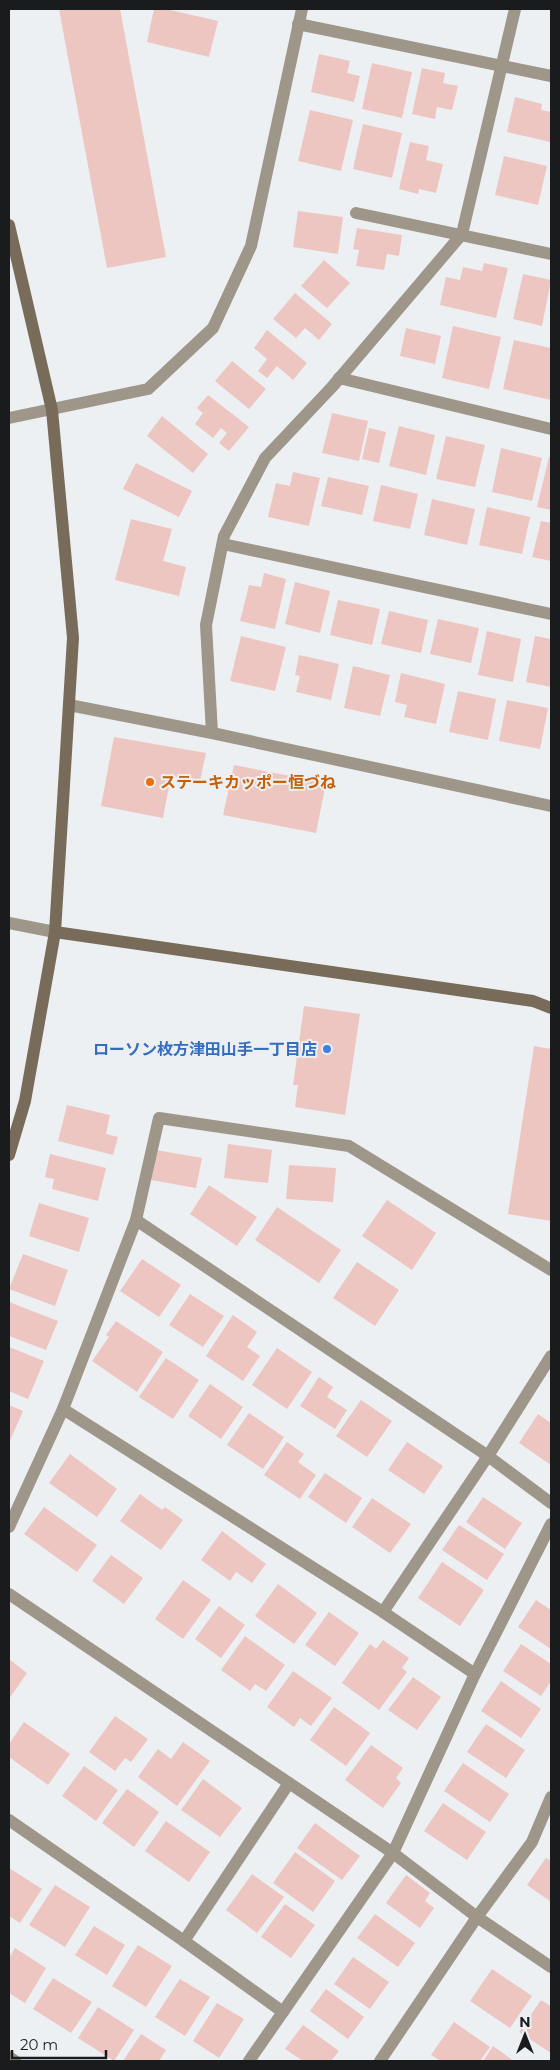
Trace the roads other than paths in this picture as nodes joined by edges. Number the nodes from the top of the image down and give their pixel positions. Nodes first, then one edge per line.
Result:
1 (302, 9) edge
2 (515, 9) edge
3 (298, 24) junction
4 (502, 66) junction
5 (551, 76) edge
6 (356, 212) dead end
7 (9, 225) edge
8 (462, 234) junction
9 (551, 254) edge
10 (339, 378) junction
11 (52, 410) junction
12 (9, 418) edge
13 (551, 430) edge
14 (223, 544) junction
15 (551, 614) edge
16 (69, 705) junction
17 (212, 733) junction
18 (551, 806) edge
19 (9, 924) edge
20 (54, 932) junction
21 (551, 1008) edge
22 (9, 1155) edge
23 (136, 1220) junction
24 (551, 1270) edge
25 (551, 1356) edge
26 (63, 1409) junction
27 (488, 1456) junction
28 (551, 1503) edge
29 (551, 1524) edge
30 (9, 1527) edge
31 (9, 1594) edge
32 (383, 1612) junction
33 (475, 1674) junction
34 (289, 1783) junction
35 (551, 1797) edge
36 (9, 1820) edge
37 (394, 1853) junction
38 (477, 1917) junction
39 (184, 1941) junction
40 (551, 1967) edge
41 (283, 2012) junction
42 (9, 2057) edge
43 (15, 2061) edge
44 (250, 2061) edge
45 (380, 2061) edge

1 - 3 street
2 - 4 street
3 - 4 street
3 - 11 street
4 - 5 street
4 - 8 street
6 - 8 street
7 - 11 street
8 - 9 street
8 - 10 street
10 - 13 street
10 - 14 street
11 - 12 street
11 - 16 street
14 - 15 street
14 - 17 street
16 - 17 street
16 - 20 street
17 - 18 street
19 - 20 street
20 - 21 street
20 - 22 street
23 - 24 street
23 - 26 street
23 - 27 street
25 - 27 street
26 - 30 street
26 - 32 street
27 - 28 street
27 - 32 street
29 - 33 street
31 - 34 street
32 - 33 street
33 - 37 street
34 - 37 street
34 - 39 street
35 - 38 street
36 - 39 street
37 - 38 street
37 - 41 street
38 - 40 street
38 - 45 street
39 - 41 street
41 - 44 street
42 - 43 street

